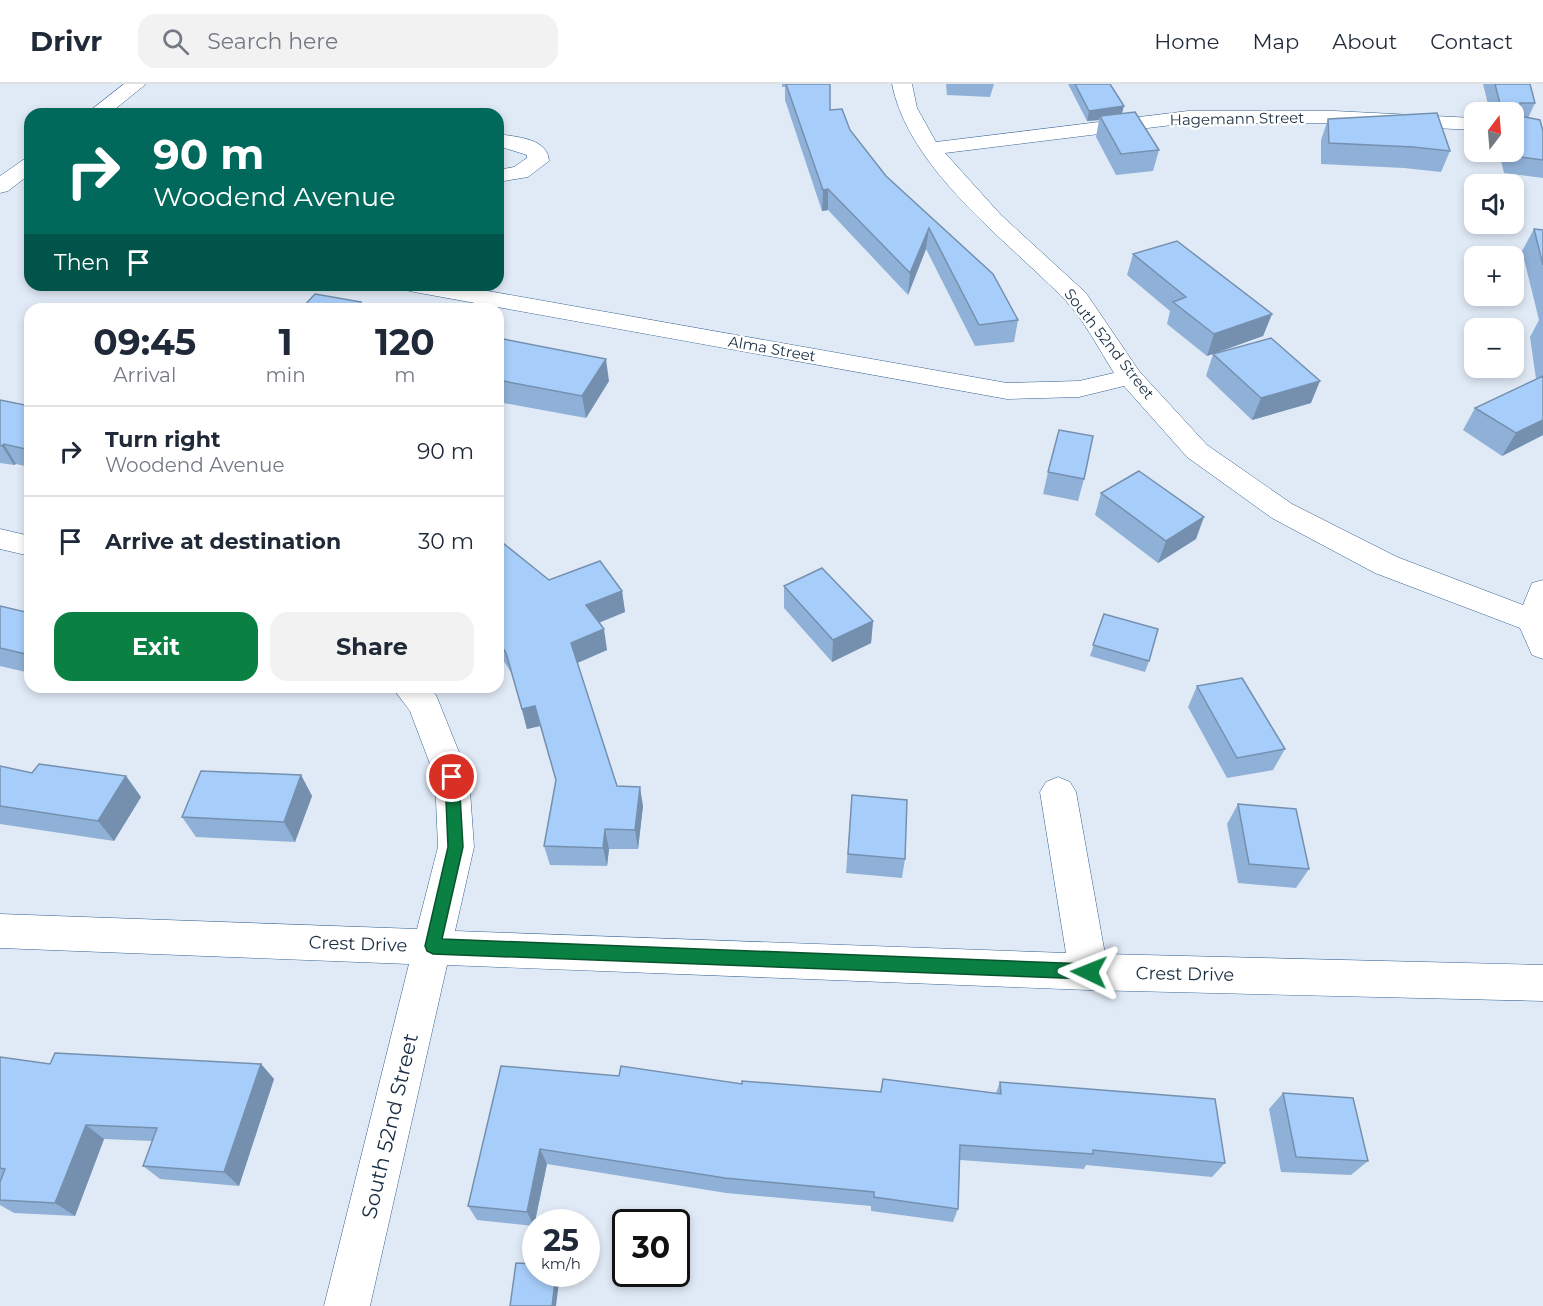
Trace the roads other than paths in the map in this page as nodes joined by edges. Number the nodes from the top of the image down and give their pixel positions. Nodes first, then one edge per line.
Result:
1 (136, 84) edge
2 (902, 84) edge
3 (104, 108) edge
4 (1464, 124) edge
5 (504, 141) edge
6 (930, 149) junction
7 (24, 170) edge
8 (504, 175) edge
9 (0, 186) edge
10 (448, 291) edge
11 (1130, 377) junction
12 (0, 539) edge
13 (24, 545) edge
14 (1543, 591) edge
15 (1538, 634) edge
16 (414, 693) edge
17 (1058, 792) dead end
18 (0, 931) edge
19 (433, 946) junction
20 (1089, 972) junction
21 (1543, 983) edge
22 (347, 1306) edge

1 - 3 street
2 - 6 street, South 52nd Street
4 - 6 street, Hagemann Street
5 - 8 street
6 - 11 street, South 52nd Street
7 - 9 street
10 - 11 street, Alma Street
11 - 15 street, South 52nd Street
12 - 13 street
14 - 15 street
16 - 19 street, South 52nd Street
17 - 20 street
18 - 19 street, Crest Drive
19 - 20 street, Crest Drive
19 - 22 street, South 52nd Street
20 - 21 street, Crest Drive

